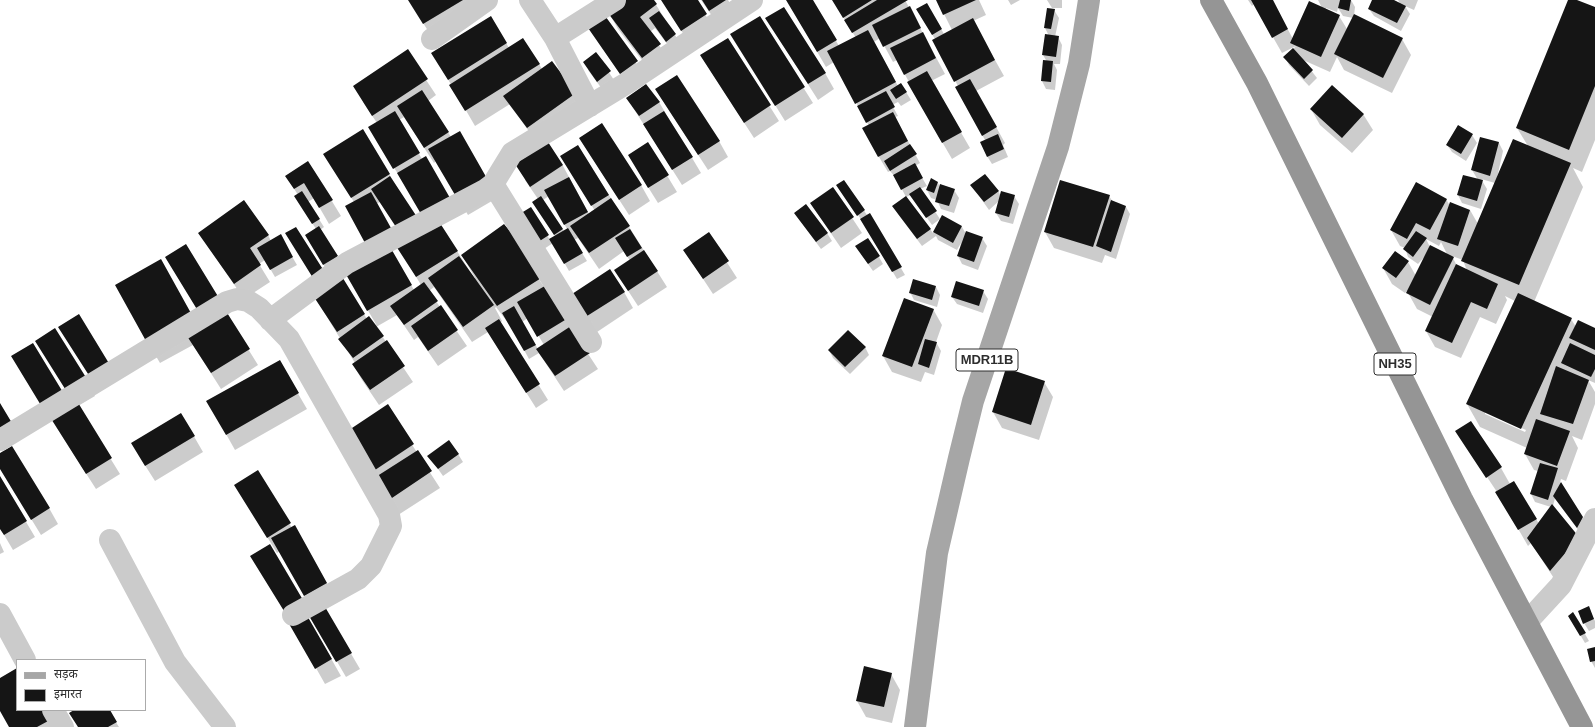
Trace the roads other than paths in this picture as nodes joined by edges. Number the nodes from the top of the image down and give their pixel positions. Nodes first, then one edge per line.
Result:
1 (487, 0) edge
2 (530, 0) edge
3 (615, 0) edge
4 (752, 0) edge
5 (1089, 0) edge
6 (1211, 0) edge
7 (554, 38) junction
8 (432, 39) dead end
9 (590, 106) junction
10 (493, 184) junction
11 (270, 320) junction
12 (591, 342) dead end
13 (0, 440) edge
14 (1595, 519) edge
15 (110, 540) dead end
16 (0, 614) edge
17 (293, 615) dead end
18 (1527, 622) junction
19 (25, 659) edge
20 (54, 711) edge
21 (62, 727) edge
22 (225, 727) edge
23 (915, 727) edge
24 (1582, 727) edge

1 - 8 street
2 - 7 street
3 - 7 street
4 - 9 street
5 - 23 main road, MDR11B
6 - 18 highway, NH35
7 - 9 street
9 - 10 street
10 - 11 street
10 - 12 street
11 - 13 street
11 - 17 street
14 - 18 street
15 - 22 street
16 - 19 street
18 - 24 highway, NH35
20 - 21 street

